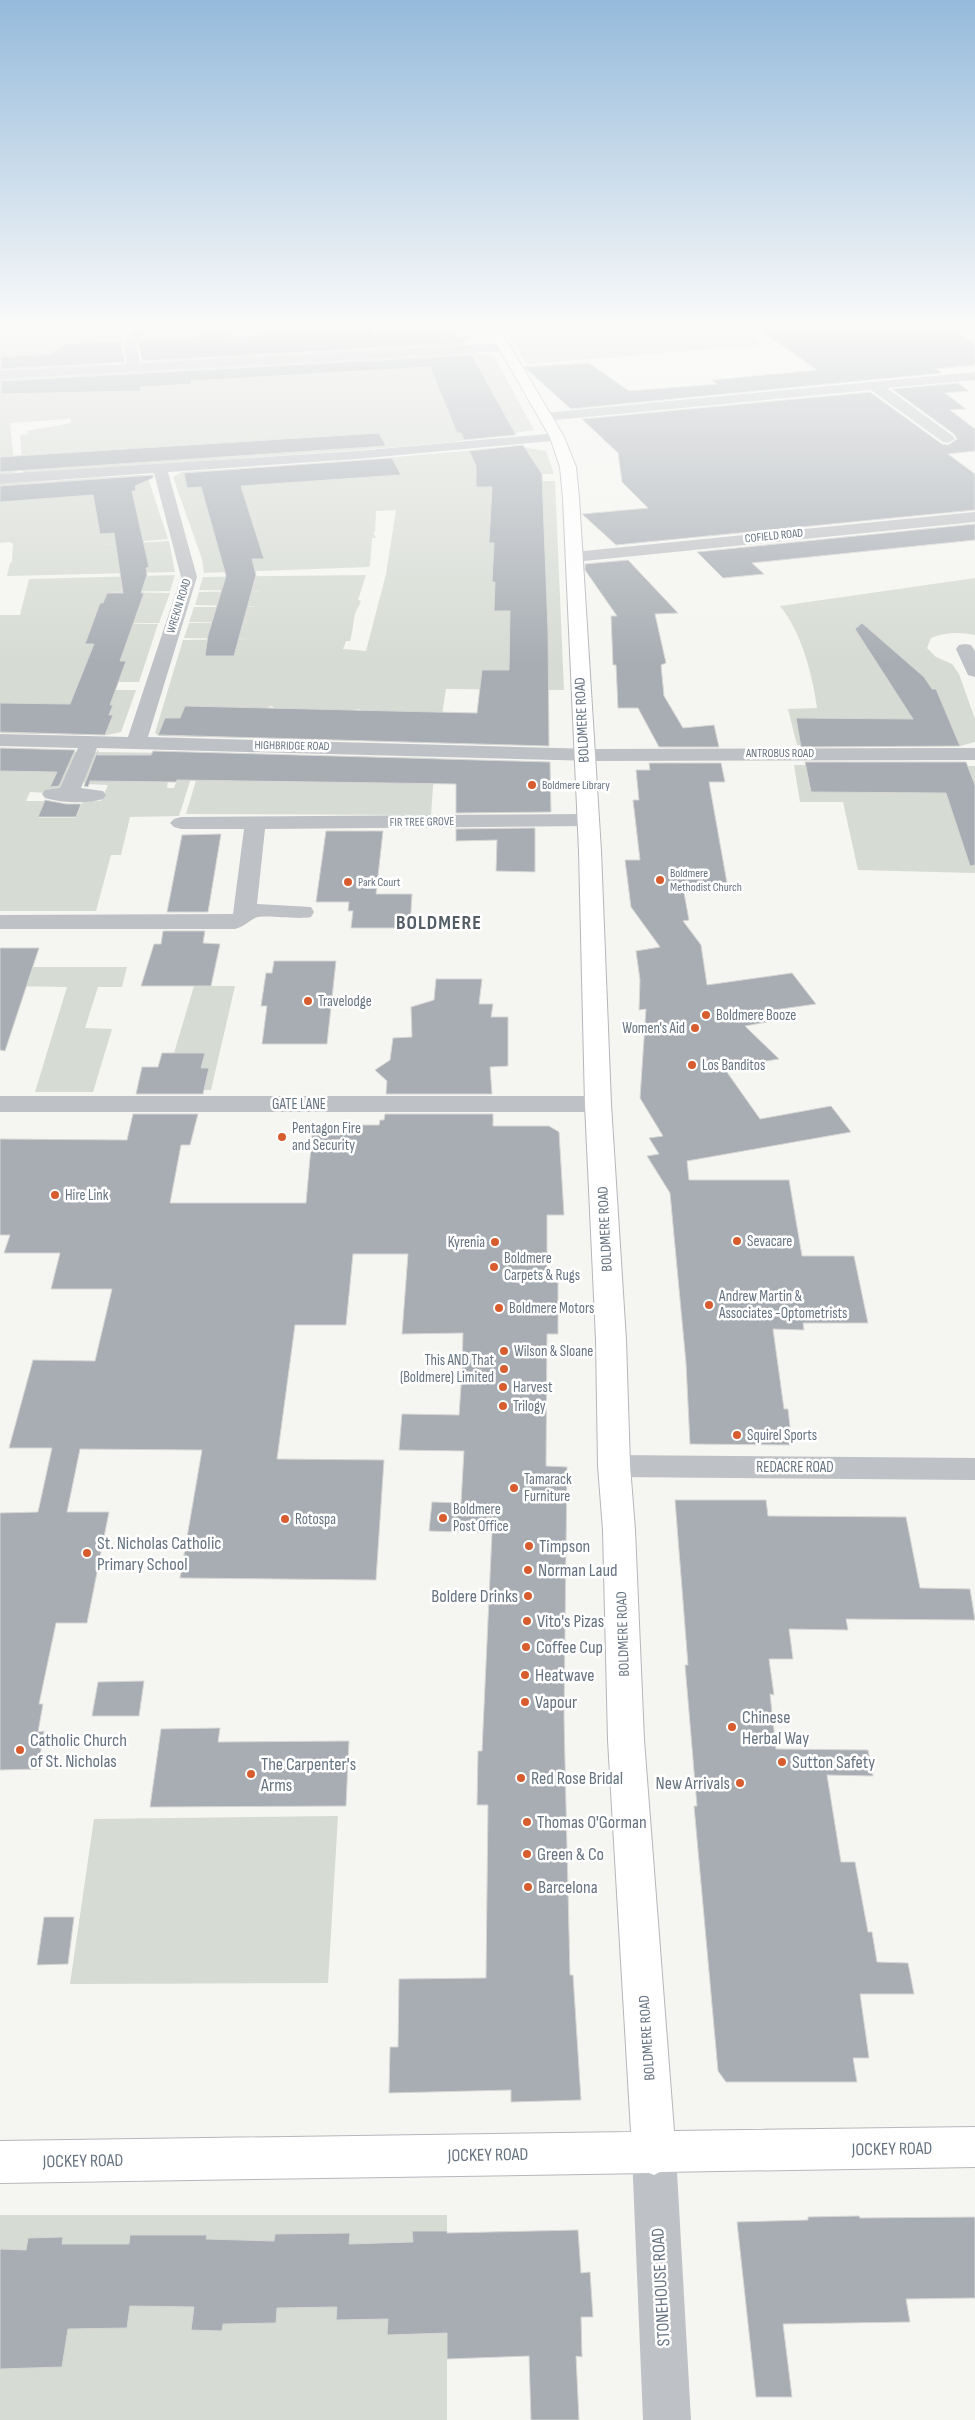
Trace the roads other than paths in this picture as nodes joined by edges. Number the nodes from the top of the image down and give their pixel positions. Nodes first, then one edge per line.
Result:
1 (557, 437) joint
2 (945, 437) edge
3 (964, 438) dead end
4 (948, 439) junction
5 (928, 441) dead end
6 (160, 469) junction
7 (0, 479) edge
8 (975, 516) edge
9 (574, 556) junction
10 (965, 649) dead end
11 (975, 671) edge
12 (0, 740) edge
13 (90, 742) junction
14 (136, 743) junction
15 (584, 754) junction
16 (975, 754) edge
17 (96, 795) dead end
18 (588, 820) junction
19 (181, 824) dead end
20 (255, 824) junction
21 (245, 911) junction
22 (303, 912) dead end
23 (0, 922) edge
24 (0, 1104) edge
25 (598, 1104) junction
26 (614, 1466) junction
27 (975, 1468) edge
28 (975, 2147) edge
29 (654, 2154) junction
30 (0, 2162) edge
31 (667, 2420) edge

1 - 6 street
1 - 9 main road, BOLDMERE ROAD
2 - 4 street
3 - 4 street
4 - 5 street
6 - 7 street
6 - 14 street, WREKIN ROAD
8 - 9 street, COFIELD ROAD
9 - 15 main road, BOLDMERE ROAD
10 - 11 street
12 - 13 street, HIGHBRIDGE ROAD
13 - 14 street, HIGHBRIDGE ROAD
13 - 17 street
14 - 15 street, HIGHBRIDGE ROAD
15 - 16 street, ANTROBUS ROAD
15 - 18 main road, BOLDMERE ROAD
18 - 20 street, FIR TREE GROVE
18 - 25 main road, BOLDMERE ROAD
19 - 20 street, FIR TREE GROVE
20 - 21 street
21 - 22 street
21 - 23 street
24 - 25 street, GATE LANE
25 - 26 main road, BOLDMERE ROAD
26 - 27 street, REDACRE ROAD
26 - 29 main road, BOLDMERE ROAD
28 - 29 main road, JOCKEY ROAD
29 - 30 main road, JOCKEY ROAD
29 - 31 street, STONEHOUSE ROAD

